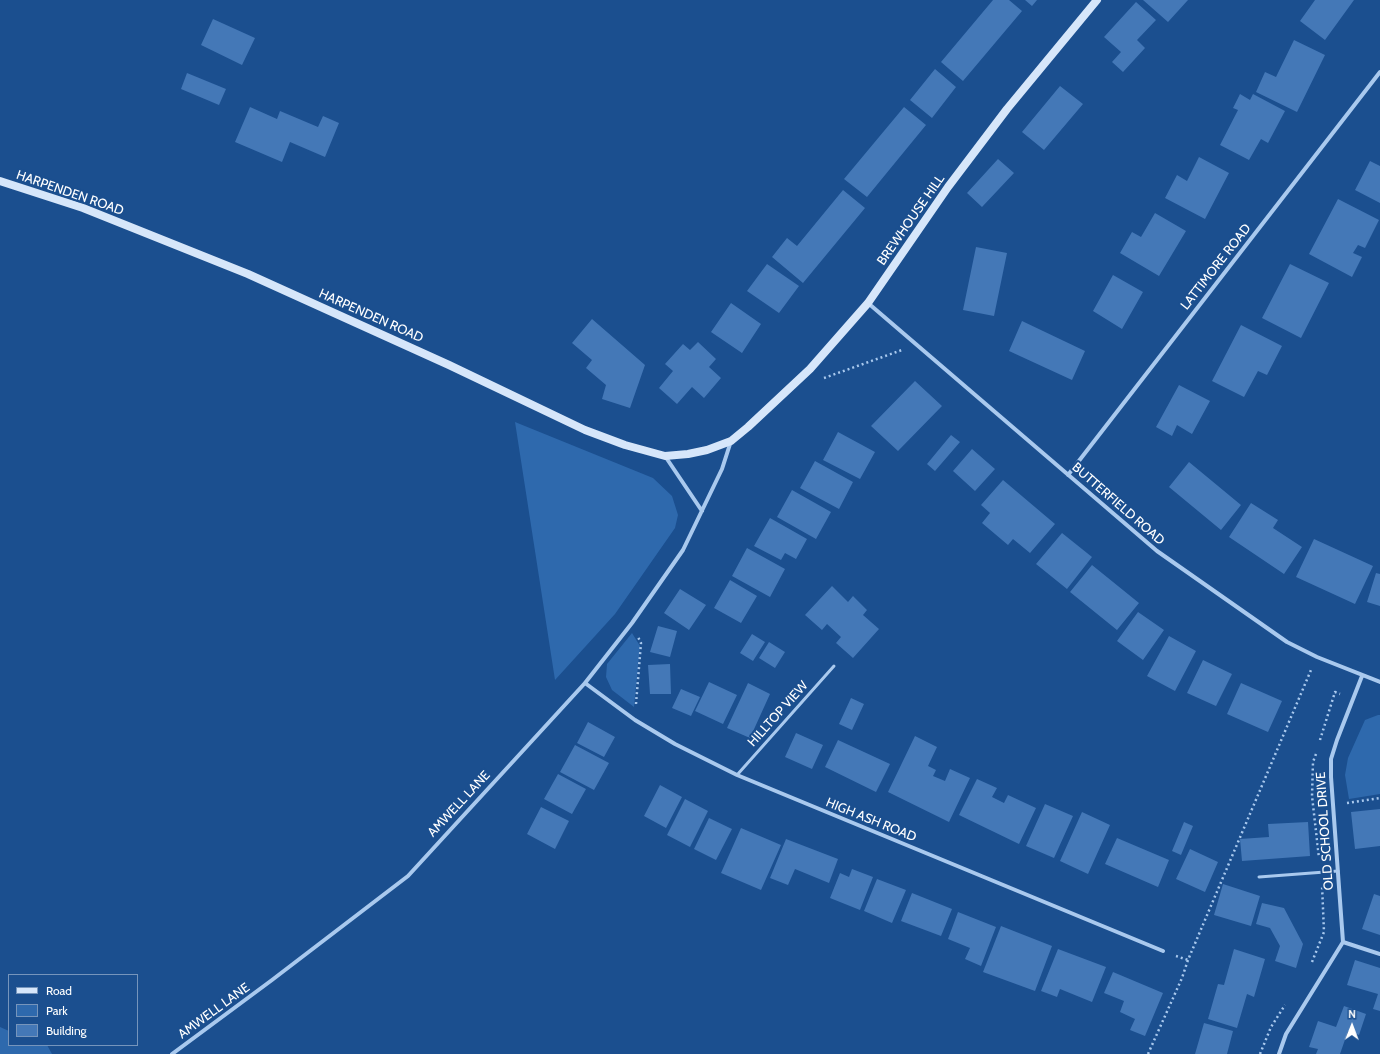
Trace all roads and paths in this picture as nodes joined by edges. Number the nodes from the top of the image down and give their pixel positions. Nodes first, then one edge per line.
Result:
1 (1097, 0) edge
2 (1380, 72) edge
3 (0, 181) edge
4 (868, 304) junction
5 (916, 345) junction
6 (810, 369) junction
7 (731, 441) junction
8 (665, 456) junction
9 (1068, 475) junction
10 (702, 511) junction
11 (632, 623) junction
12 (1317, 657) junction
13 (834, 666) dead end
14 (1362, 676) junction
15 (1380, 682) edge
16 (585, 683) junction
17 (635, 720) junction
18 (737, 775) junction
19 (1380, 798) edge
20 (1333, 805) junction
21 (1338, 871) junction
22 (1259, 877) dead end
23 (1343, 942) junction
24 (1163, 951) dead end
25 (1380, 954) edge
26 (172, 1054) edge
27 (1148, 1054) edge
28 (1279, 1054) edge

1 - 4 street, BREWHOUSE HILL
2 - 9 street, LATTIMORE ROAD
3 - 8 street, HARPENDEN ROAD
4 - 5 street, BUTTERFIELD ROAD
4 - 6 street, BREWHOUSE HILL
5 - 6 path
5 - 9 street, BUTTERFIELD ROAD
6 - 7 street, BREWHOUSE HILL
7 - 8 street, HARPENDEN ROAD
7 - 10 street, AMWELL LANE
8 - 10 street
9 - 12 street, BUTTERFIELD ROAD
10 - 11 street, AMWELL LANE
11 - 16 street, AMWELL LANE
11 - 17 path
12 - 14 street, BUTTERFIELD ROAD
12 - 27 path
13 - 18 lane, HILLTOP VIEW
14 - 15 street, BUTTERFIELD ROAD
14 - 20 street, OLD SCHOOL DRIVE
16 - 17 street, HIGH ASH ROAD
16 - 26 street, AMWELL LANE
17 - 18 street, HIGH ASH ROAD
18 - 24 street, HIGH ASH ROAD
19 - 20 path
20 - 21 street, OLD SCHOOL DRIVE
21 - 22 lane
21 - 23 street, OLD SCHOOL DRIVE
23 - 25 street
23 - 28 street

